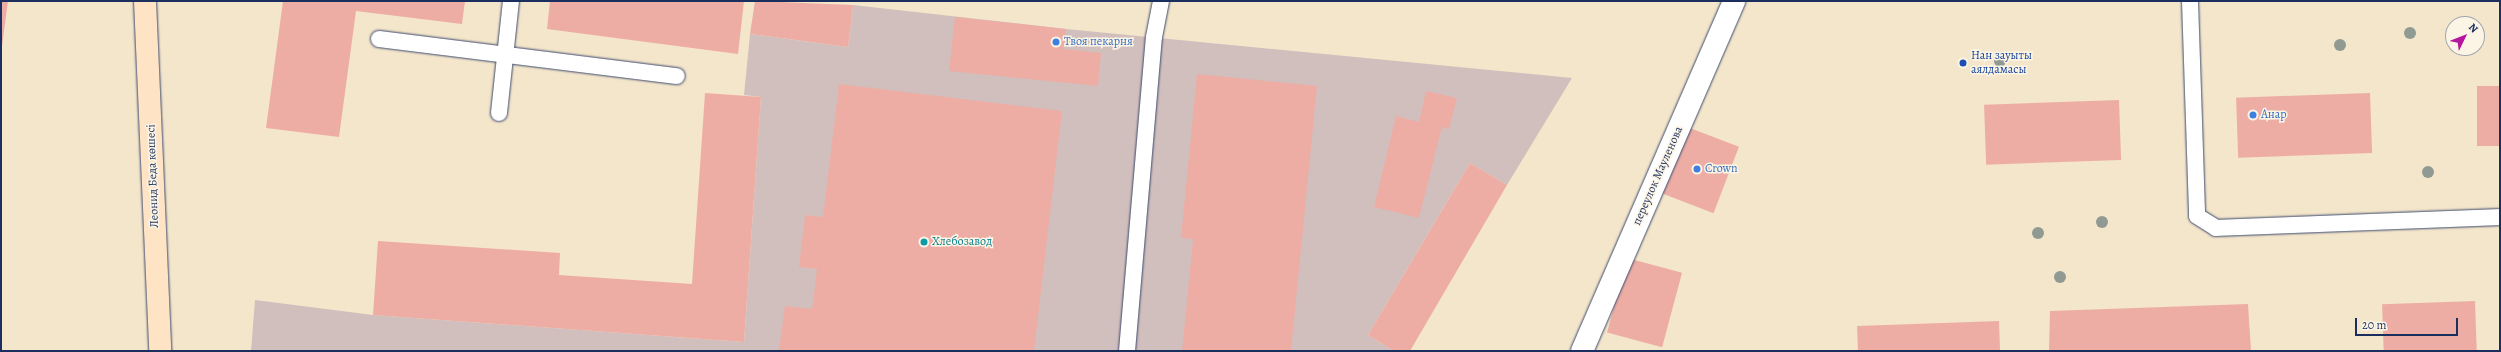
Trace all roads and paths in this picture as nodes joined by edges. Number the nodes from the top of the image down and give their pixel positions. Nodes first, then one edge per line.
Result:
1 (145, 1) edge
2 (511, 1) edge
3 (1161, 1) edge
4 (1734, 1) edge
5 (2190, 1) edge
6 (379, 39) dead end
7 (505, 55) junction
8 (677, 76) dead end
9 (499, 113) dead end
10 (2500, 217) edge
11 (160, 351) edge
12 (1127, 351) edge
13 (1582, 351) edge

1 - 11 street, Леонид Беда көшесі
2 - 7 lane
3 - 12 lane
4 - 13 street, переулок Мауленова
5 - 10 lane
6 - 7 lane
7 - 8 lane
7 - 9 lane

